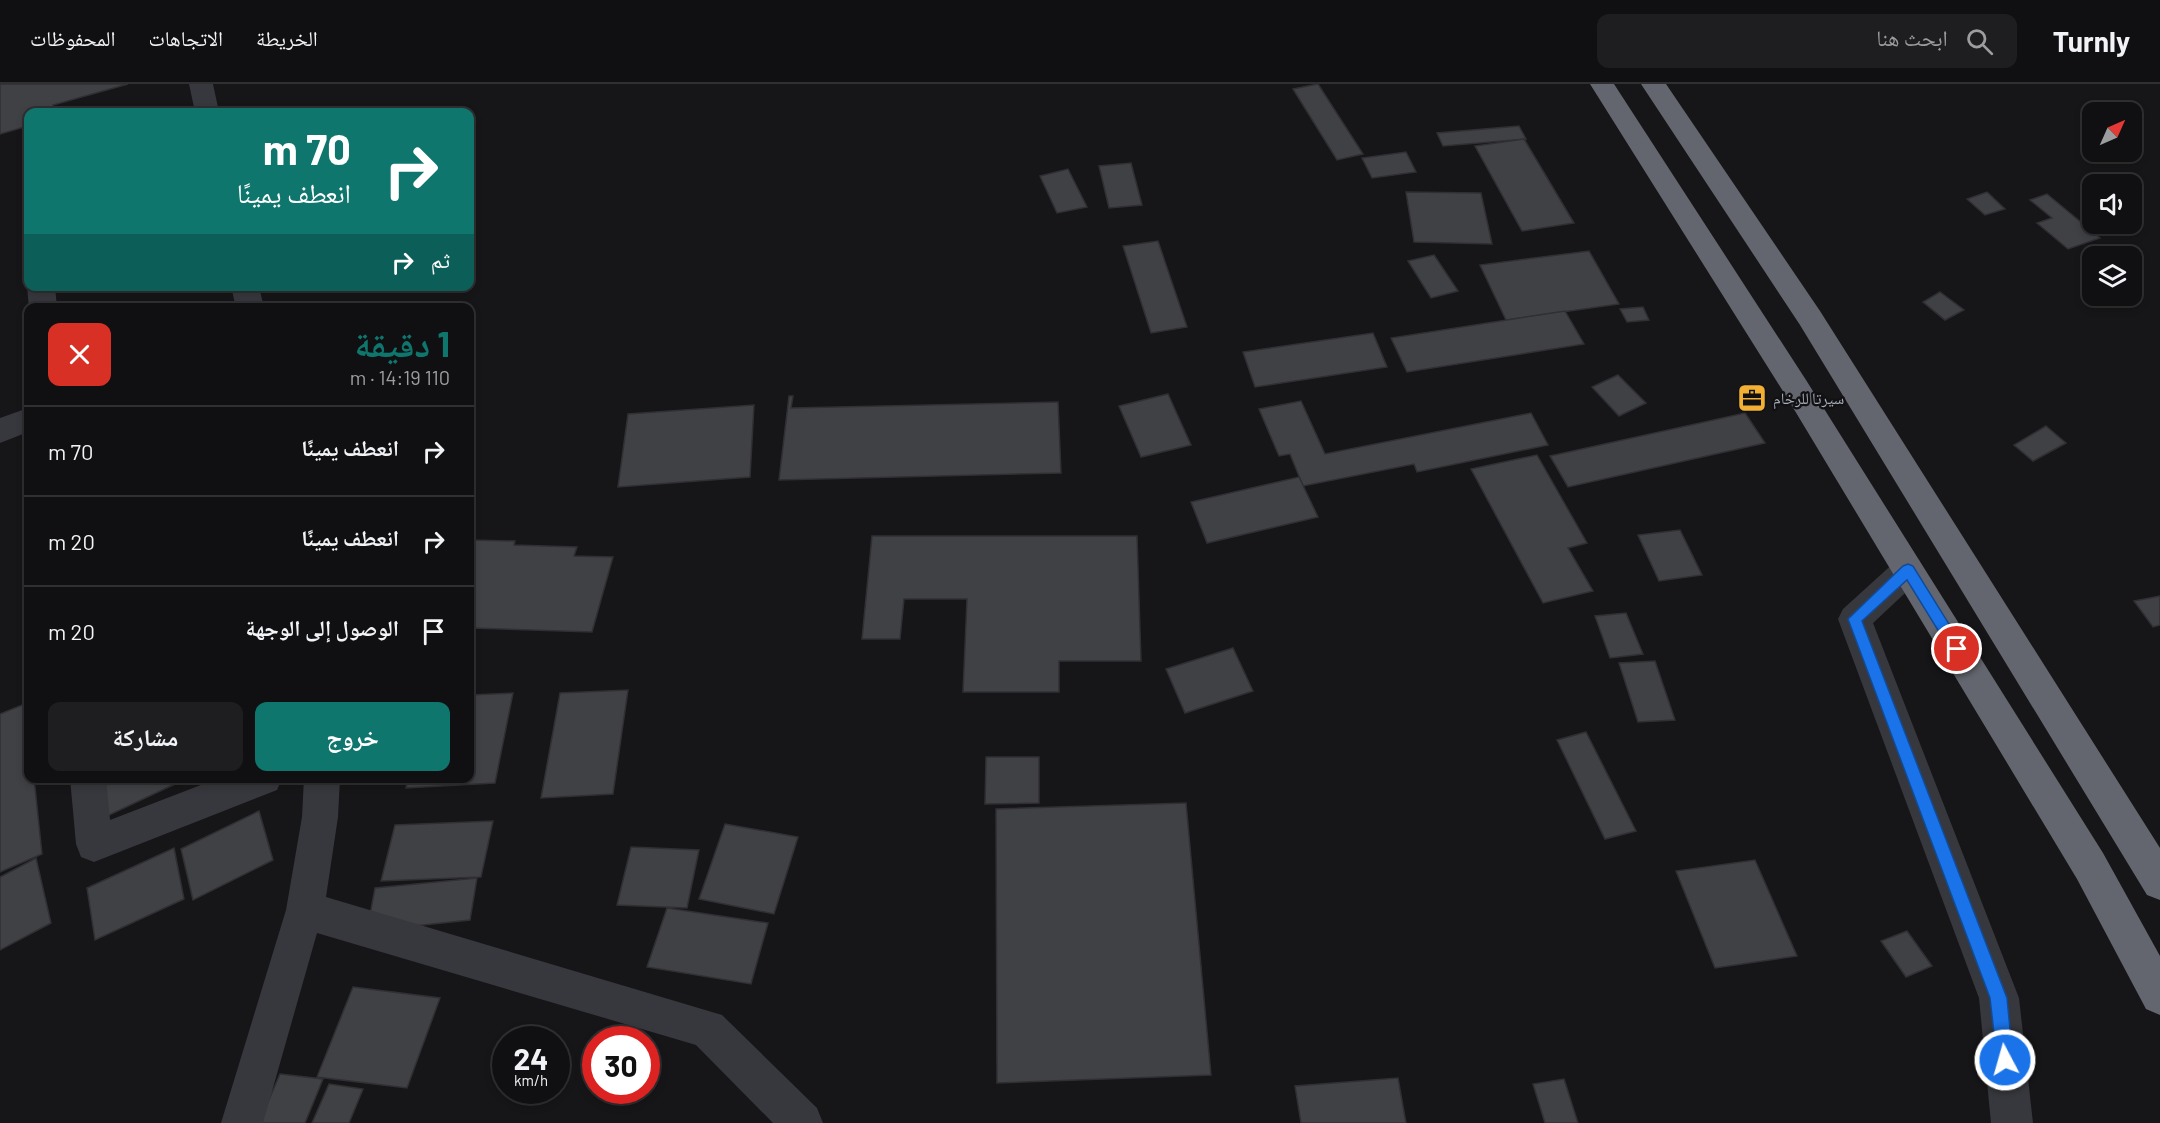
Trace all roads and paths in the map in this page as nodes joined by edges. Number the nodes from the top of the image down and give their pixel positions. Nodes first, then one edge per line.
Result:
1 (201, 84) edge
2 (1602, 84) edge
3 (1653, 84) edge
4 (206, 108) edge
5 (24, 422) edge
6 (0, 431) edge
7 (1908, 570) junction
8 (88, 783) edge
9 (251, 783) edge
10 (322, 783) edge
11 (2160, 882) edge
12 (305, 910) junction
13 (2160, 995) edge
14 (242, 1123) edge
15 (802, 1123) edge
16 (2012, 1123) edge

1 - 4 street
2 - 7 highway
3 - 11 highway
5 - 6 street
7 - 13 highway
7 - 16 street
8 - 9 street
10 - 12 street
12 - 14 street
12 - 15 street

